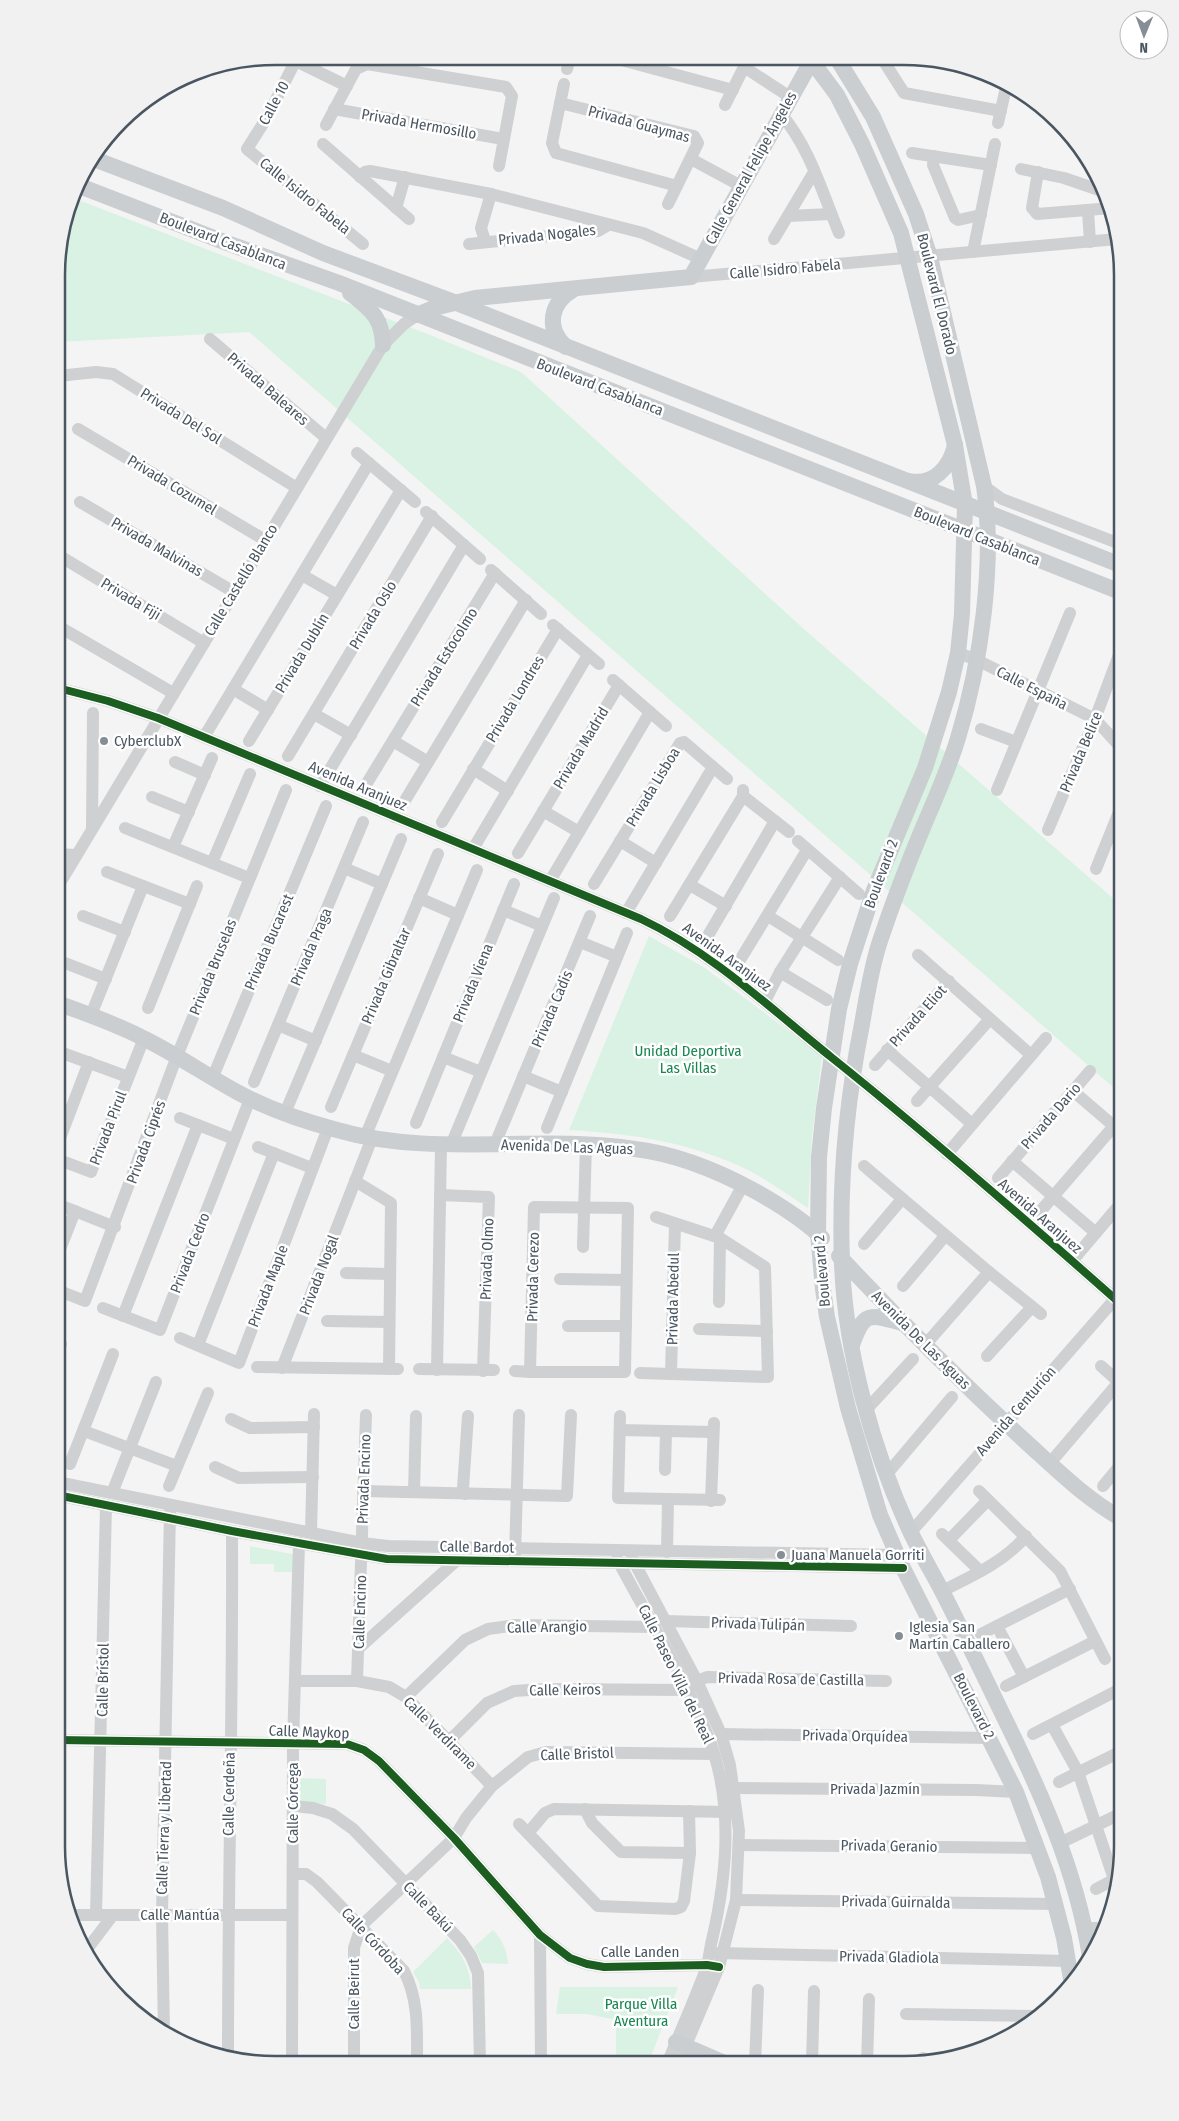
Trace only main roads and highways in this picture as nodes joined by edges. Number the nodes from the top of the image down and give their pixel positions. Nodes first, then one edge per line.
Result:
1 (808, 65) edge
2 (815, 65) edge
3 (841, 65) edge
4 (98, 161) edge
5 (84, 188) edge
6 (691, 277) joint
7 (339, 283) junction
8 (574, 289) junction
9 (454, 302) junction
10 (417, 315) junction
11 (383, 346) road end
12 (568, 348) junction
13 (955, 445) junction
14 (902, 479) junction
15 (965, 505) junction
16 (988, 514) junction
17 (965, 530) junction
18 (988, 540) junction
19 (1114, 563) edge
20 (1114, 589) edge
21 (65, 1006) edge
22 (818, 1234) junction
23 (841, 1259) junction
24 (903, 1323) junction
25 (852, 1346) junction
26 (1114, 1514) edge
27 (1088, 1946) edge
28 (1070, 1975) edge
29 (680, 2044) road end
30 (708, 2056) edge

1 - 6 main road, Calle General Felipe Ángeles
2 - 13 main road, Boulevard El Dorado
3 - 16 main road, Boulevard El Dorado
4 - 9 main road, Boulevard Casablanca
5 - 7 main road, Boulevard Casablanca
6 - 8 main road, Calle Isidro Fabela
7 - 10 main road, Boulevard Casablanca
7 - 11 main road
8 - 9 main road, Calle Isidro Fabela
8 - 12 main road
9 - 10 main road, Calle Castelló Blanco
9 - 12 main road, Boulevard Casablanca
10 - 17 main road, Boulevard Casablanca
12 - 14 main road, Boulevard Casablanca
13 - 14 main road
13 - 15 main road, Boulevard El Dorado
14 - 15 main road, Boulevard Casablanca
15 - 16 main road, Boulevard Casablanca
15 - 17 main road, Boulevard El Dorado
16 - 18 main road, Boulevard El Dorado
16 - 19 main road, Boulevard Casablanca
17 - 18 main road, Boulevard Casablanca
17 - 22 main road, Boulevard 2
18 - 20 main road, Boulevard Casablanca
18 - 23 main road, Boulevard 2
21 - 22 main road, Avenida De Las Aguas
22 - 23 main road, Avenida De Las Aguas
22 - 28 main road, Boulevard 2
23 - 24 main road, Avenida De Las Aguas
23 - 25 main road, Boulevard 2
24 - 25 main road
24 - 26 main road, Avenida De Las Aguas
25 - 27 main road, Boulevard 2
29 - 30 main road

